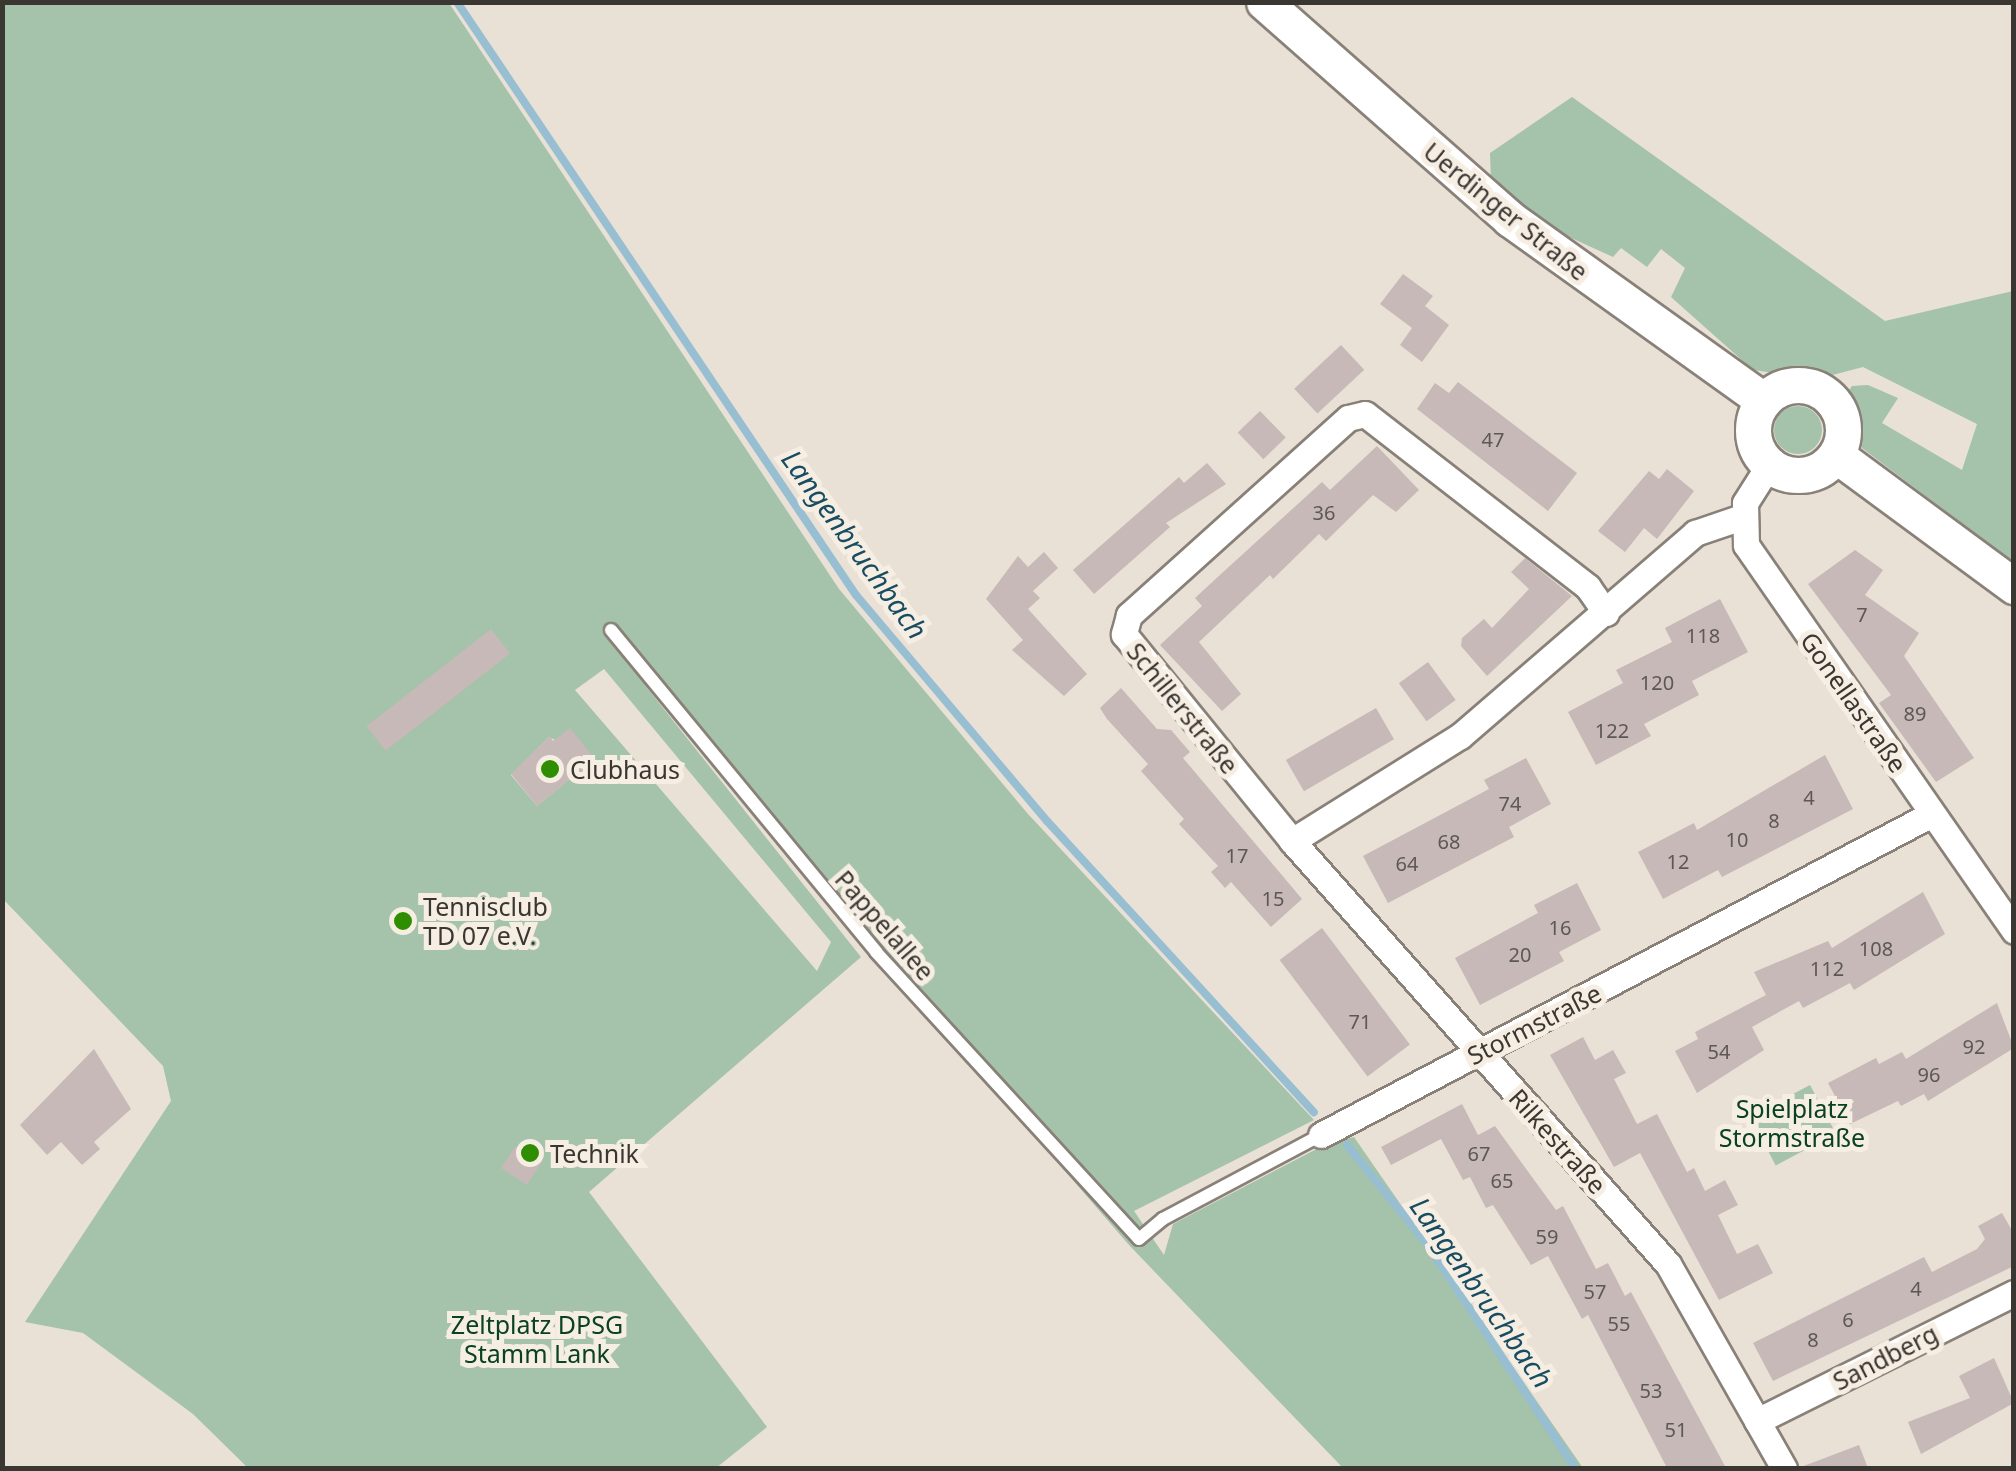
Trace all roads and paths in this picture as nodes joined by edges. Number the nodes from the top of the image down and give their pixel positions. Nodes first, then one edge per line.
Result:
1 (1264, 2) edge
2 (1764, 402) junction
3 (1836, 454) junction
4 (1770, 465) junction
5 (1742, 516) junction
6 (2014, 586) edge
7 (1606, 613) junction
8 (612, 630) dead end
9 (1932, 814) junction
10 (1292, 841) junction
11 (2011, 922) edge
12 (1478, 1051) junction
13 (1320, 1135) joint
14 (1139, 1239) joint
15 (2014, 1293) edge
16 (1757, 1421) junction
17 (1784, 1468) edge

1 - 2 street, Uerdinger Straße
2 - 3 street
2 - 4 street
3 - 4 street
3 - 6 street
4 - 5 street
5 - 7 street
5 - 9 street, Gonellastraße
7 - 10 street
7 - 10 street, Schillerstraße
8 - 14 lane, Pappelallee
9 - 11 street, Gonellastraße
9 - 12 street, Stormstraße
10 - 12 street, Rilkestraße
12 - 13 street, Stormstraße
12 - 16 street, Rilkestraße
13 - 14 lane, Stormstraße
15 - 16 street, Sandberg
16 - 17 street, Rilkestraße

